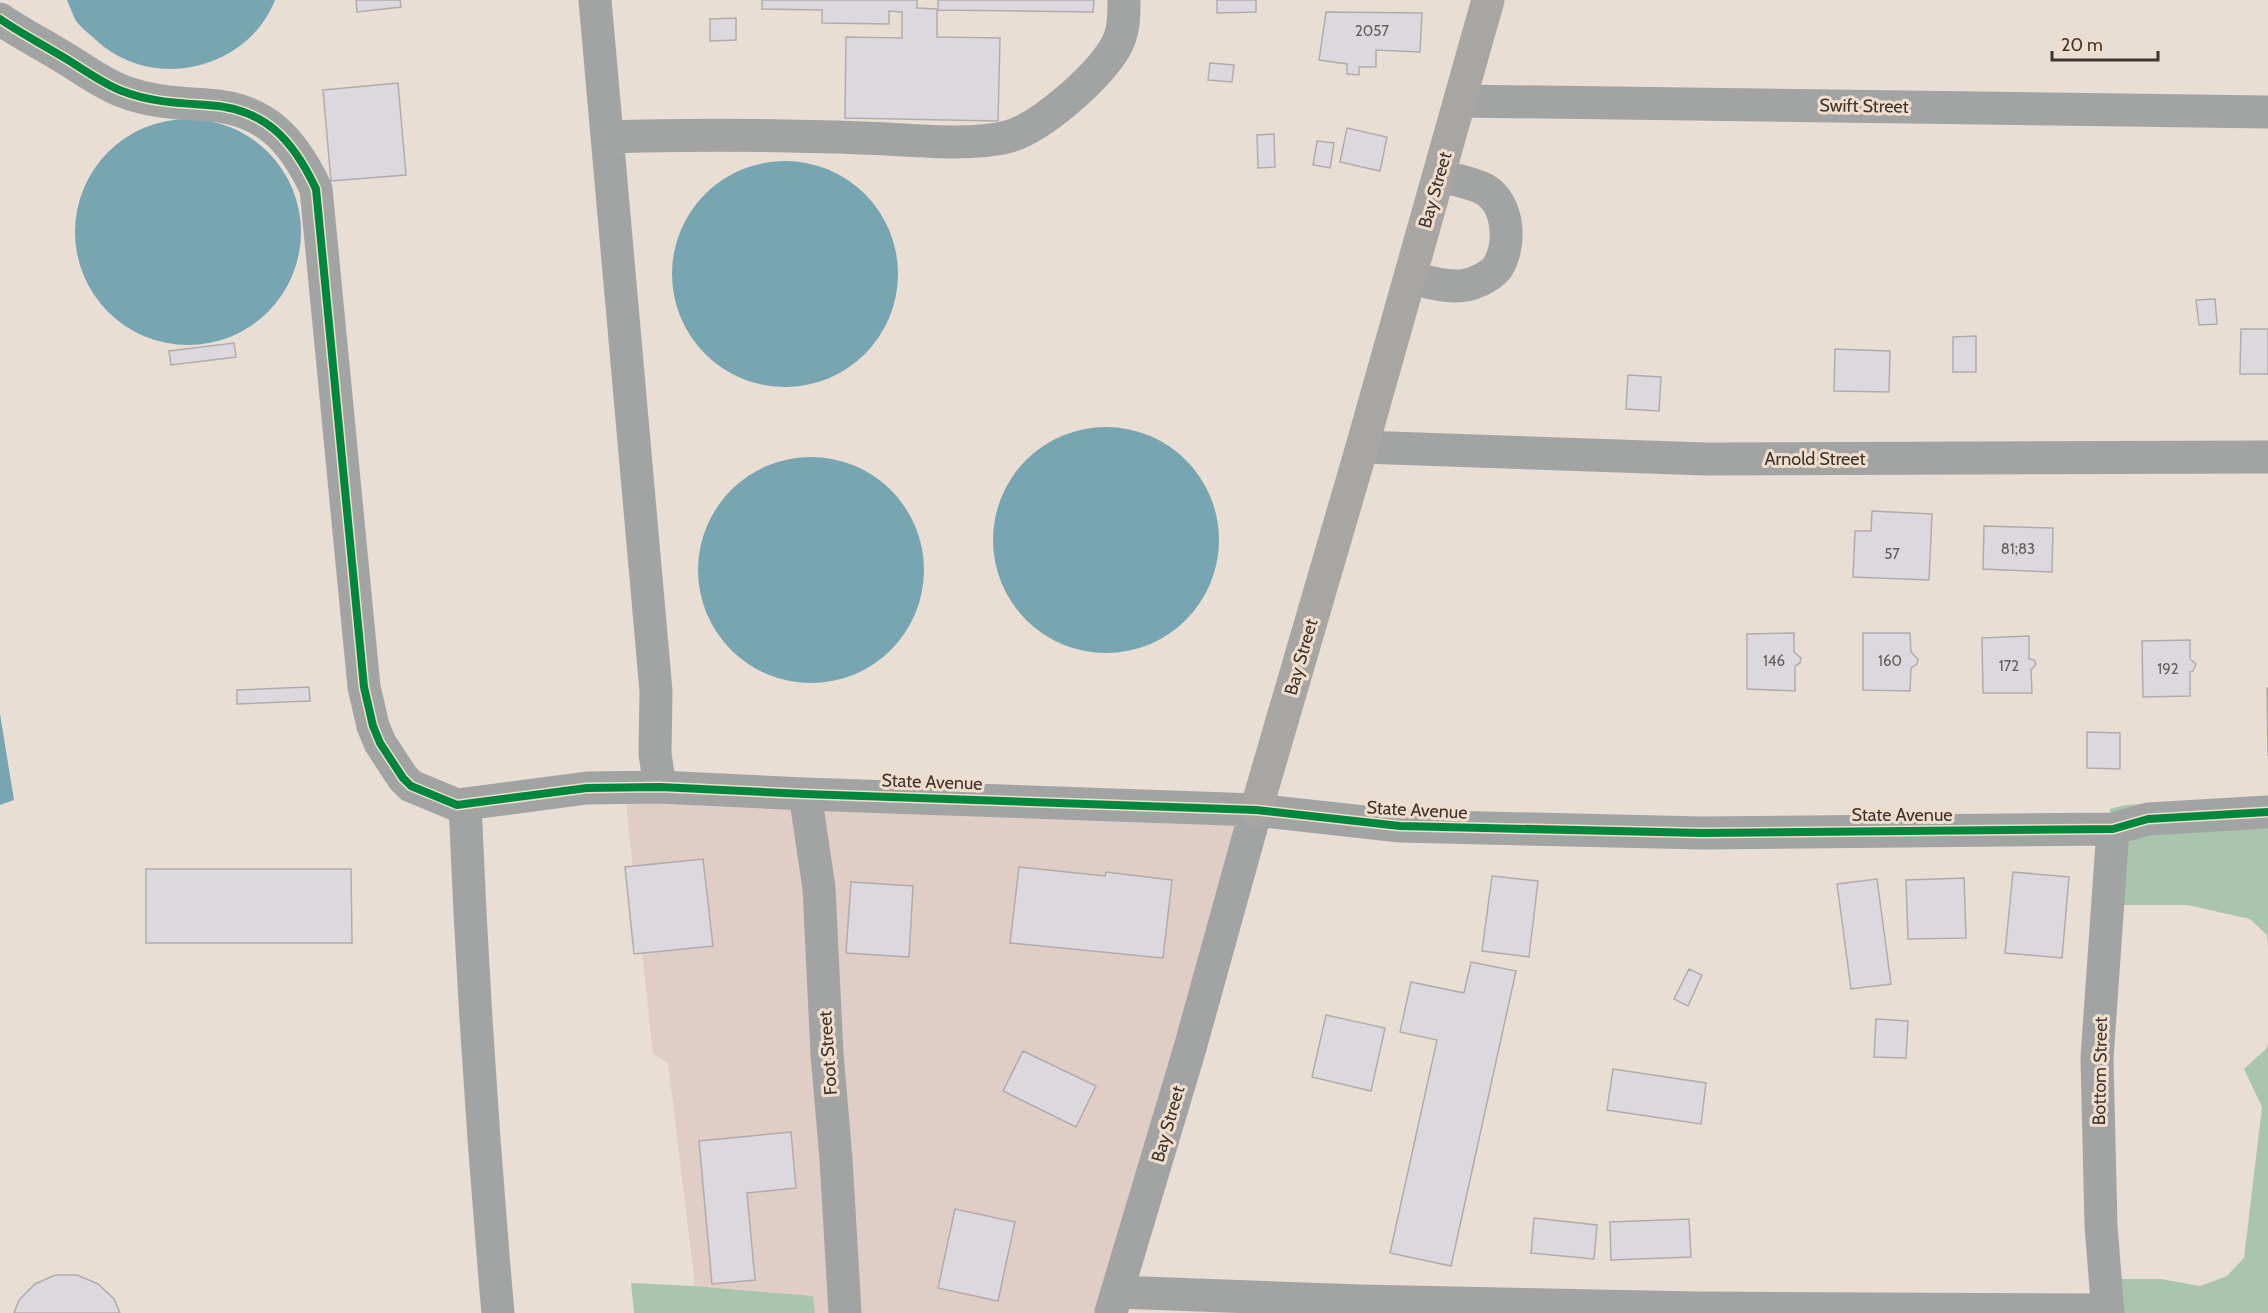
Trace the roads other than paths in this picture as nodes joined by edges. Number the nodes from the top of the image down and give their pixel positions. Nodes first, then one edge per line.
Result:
1 (595, 0) edge
2 (1124, 0) edge
3 (1488, 0) edge
4 (0, 20) edge
5 (1460, 101) junction
6 (2268, 112) edge
7 (608, 137) junction
8 (1439, 175) junction
9 (1410, 278) junction
10 (1362, 447) junction
11 (2268, 457) edge
12 (660, 787) junction
13 (805, 794) junction
14 (465, 804) junction
15 (1256, 810) junction
16 (2268, 812) edge
17 (2113, 829) junction
18 (1114, 1303) edge
19 (2108, 1312) edge
20 (498, 1313) edge
21 (845, 1313) edge

1 - 7 street
2 - 7 street
3 - 5 main road, Bay Street
4 - 14 street
5 - 6 street, Swift Street
5 - 8 main road, Bay Street
7 - 12 street
8 - 9 main road, Bay Street
8 - 9 street
9 - 10 main road, Bay Street
10 - 11 street, Arnold Street
10 - 15 main road, Bay Street
12 - 13 street, State Avenue
12 - 14 street, State Avenue
13 - 15 street, State Avenue
13 - 21 street, Foot Street
14 - 20 street
15 - 17 street, State Avenue
15 - 18 street, Bay Street
16 - 17 street, State Avenue
17 - 19 street, Bottom Street
18 - 19 street

